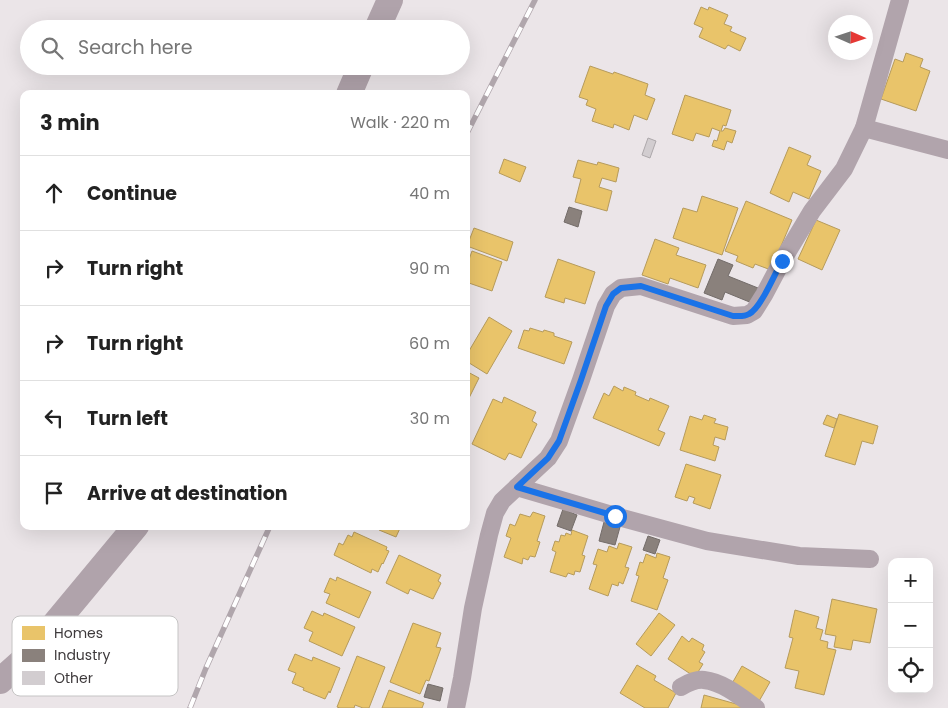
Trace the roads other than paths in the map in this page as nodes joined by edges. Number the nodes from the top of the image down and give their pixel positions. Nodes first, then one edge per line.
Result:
1 (390, 0) edge
2 (900, 0) edge
3 (381, 20) edge
4 (357, 75) edge
5 (352, 90) edge
6 (864, 128) junction
7 (948, 150) edge
8 (517, 487) junction
9 (133, 530) edge
10 (870, 560) dead end
11 (61, 616) edge
12 (12, 670) edge
13 (0, 681) edge
14 (682, 687) dead end
15 (456, 708) edge
16 (756, 708) edge

1 - 3 street
2 - 6 street
4 - 5 street
6 - 7 street
6 - 8 street
8 - 10 street
8 - 15 street
9 - 11 street
12 - 13 street
14 - 16 street

